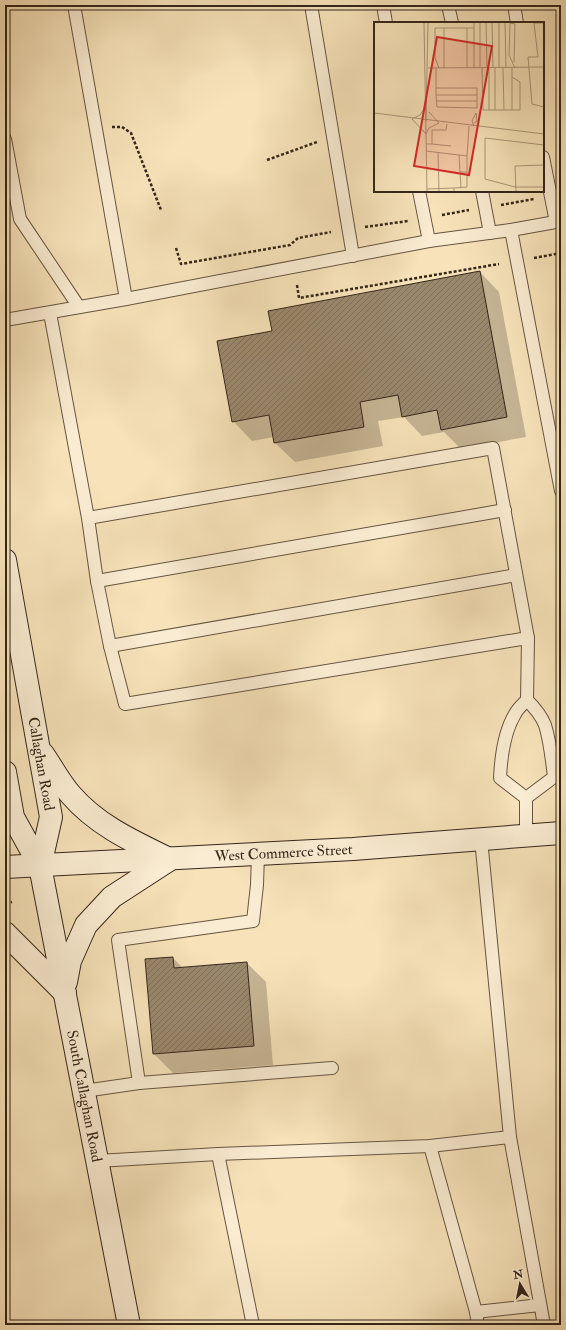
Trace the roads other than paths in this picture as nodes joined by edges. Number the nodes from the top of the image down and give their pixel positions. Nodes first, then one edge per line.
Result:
1 (74, 5) edge
2 (311, 5) edge
3 (383, 5) edge
4 (448, 5) edge
5 (514, 5) edge
6 (386, 22) edge
7 (452, 22) edge
8 (517, 22) edge
9 (5, 139) edge
10 (544, 161) edge
11 (419, 192) edge
12 (482, 192) edge
13 (558, 222) edge
14 (511, 230) junction
15 (490, 233) junction
16 (429, 241) junction
17 (353, 256) junction
18 (126, 299) junction
19 (78, 308) junction
20 (50, 312) junction
21 (5, 320) edge
22 (561, 490) edge
23 (505, 510) junction
24 (88, 518) junction
25 (5, 560) edge
26 (516, 575) junction
27 (97, 581) junction
28 (528, 638) junction
29 (110, 646) junction
30 (527, 700) junction
31 (38, 747) junction
32 (5, 772) edge
33 (526, 798) junction
34 (561, 833) edge
35 (526, 836) junction
36 (481, 839) junction
37 (258, 854) junction
38 (170, 859) junction
39 (40, 866) junction
40 (5, 867) edge
41 (5, 933) edge
42 (65, 993) junction
43 (332, 1068) dead end
44 (139, 1083) junction
45 (84, 1092) junction
46 (510, 1137) junction
47 (430, 1146) junction
48 (218, 1154) junction
49 (97, 1161) junction
50 (540, 1305) junction
51 (476, 1312) junction
52 (129, 1325) edge
53 (253, 1325) edge
54 (478, 1325) edge
55 (544, 1325) edge

1 - 18 lane
2 - 17 lane
3 - 6 lane
4 - 7 lane
5 - 8 lane
9 - 19 lane
10 - 13 lane
11 - 16 lane
12 - 15 lane
13 - 14 lane
14 - 15 lane
14 - 22 lane
15 - 16 lane
16 - 17 lane
17 - 18 lane
18 - 19 lane
19 - 20 lane
20 - 21 lane
20 - 24 lane
23 - 24 lane
23 - 26 lane
23 - 27 lane
24 - 27 lane
25 - 31 main road, Callaghan Road
26 - 28 lane
26 - 29 lane
27 - 29 lane
28 - 29 lane
28 - 30 lane
30 - 33 lane
30 - 33 lane
31 - 38 main road
31 - 39 main road, Callaghan Road
32 - 39 main road
33 - 35 lane
34 - 35 main road, West Commerce Street
35 - 36 main road, West Commerce Street
36 - 37 main road, West Commerce Street
36 - 46 lane
37 - 38 main road, West Commerce Street
37 - 44 lane
38 - 39 main road, West Commerce Street
38 - 42 main road
39 - 40 main road, West Commerce Street
39 - 42 main road, South Callaghan Road
41 - 42 main road
42 - 45 main road, South Callaghan Road
43 - 44 lane
44 - 45 lane
45 - 49 main road, South Callaghan Road
46 - 47 lane
46 - 50 lane
47 - 48 lane
47 - 51 lane
48 - 49 lane
48 - 53 lane
49 - 52 main road, South Callaghan Road
50 - 51 lane
50 - 55 lane
51 - 54 lane

